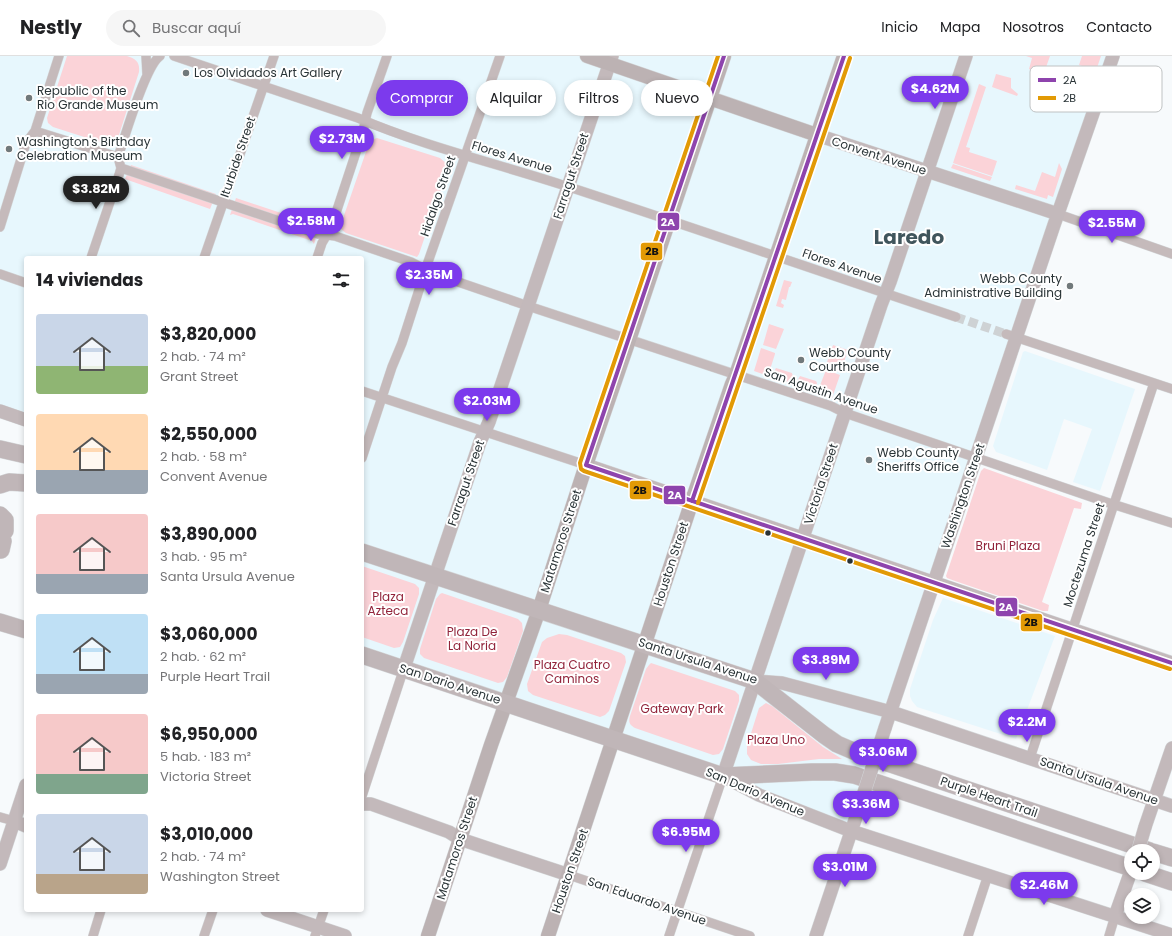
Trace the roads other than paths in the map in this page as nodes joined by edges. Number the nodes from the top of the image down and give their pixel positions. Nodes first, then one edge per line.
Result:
1 (59, 56) edge
2 (146, 56) edge
3 (160, 56) edge
4 (174, 56) edge
5 (274, 56) edge
6 (387, 56) edge
7 (500, 56) edge
8 (587, 56) edge
9 (724, 56) edge
10 (844, 56) edge
11 (966, 56) edge
12 (1113, 56) edge
13 (610, 60) edge
14 (1110, 66) edge
15 (147, 74) junction
16 (663, 80) edge
17 (263, 86) junction
18 (713, 89) edge
19 (713, 99) edge
20 (1094, 112) edge
21 (704, 116) edge
22 (365, 120) junction
23 (35, 131) junction
24 (817, 135) junction
25 (465, 155) junction
26 (118, 157) junction
27 (121, 168) junction
28 (928, 172) junction
29 (568, 187) junction
30 (223, 202) junction
31 (1058, 214) junction
32 (670, 220) junction
33 (0, 227) edge
34 (326, 235) junction
35 (1172, 254) edge
36 (92, 256) edge
37 (205, 256) edge
38 (318, 256) edge
39 (776, 256) junction
40 (426, 269) junction
41 (0, 274) edge
42 (24, 282) edge
43 (885, 294) junction
44 (528, 306) junction
45 (956, 317) tunnel mouth
46 (1012, 336) junction
47 (630, 340) junction
48 (736, 375) junction
49 (1154, 383) junction
50 (1172, 389) edge
51 (364, 392) edge
52 (381, 398) junction
53 (0, 411) edge
54 (845, 413) junction
55 (24, 419) edge
56 (484, 432) junction
57 (0, 443) edge
58 (0, 449) edge
59 (364, 452) edge
60 (24, 455) edge
61 (24, 456) edge
62 (24, 456) edge
63 (0, 457) edge
64 (977, 457) junction
65 (586, 466) junction
66 (0, 474) edge
67 (24, 474) edge
68 (24, 483) edge
69 (0, 485) edge
70 (692, 501) junction
71 (1114, 505) junction
72 (1172, 523) edge
73 (803, 538) junction
74 (364, 553) edge
75 (435, 575) junction
76 (934, 582) junction
77 (539, 610) junction
78 (0, 622) edge
79 (24, 629) edge
80 (1072, 630) junction
81 (645, 644) junction
82 (364, 656) edge
83 (1172, 663) edge
84 (404, 668) junction
85 (755, 681) junction
86 (506, 702) junction
87 (891, 712) junction
88 (614, 738) junction
89 (1172, 748) edge
90 (1030, 758) junction
91 (723, 776) junction
92 (364, 790) edge
93 (24, 798) edge
94 (1154, 800) junction
95 (364, 804) edge
96 (1172, 806) edge
97 (0, 816) edge
98 (20, 823) edge
99 (851, 831) junction
100 (460, 839) junction
101 (1129, 844) edge
102 (1140, 844) edge
103 (1160, 854) edge
104 (1172, 858) edge
105 (0, 864) edge
106 (1124, 868) edge
107 (569, 875) junction
108 (988, 875) junction
109 (1160, 878) edge
110 (1128, 880) edge
111 (1172, 882) edge
112 (678, 911) junction
113 (100, 912) edge
114 (212, 912) edge
115 (272, 912) edge
116 (323, 912) edge
117 (1115, 916) junction
118 (316, 931) edge
119 (1172, 935) edge
120 (93, 936) edge
121 (204, 936) edge
122 (345, 936) edge
123 (428, 936) edge
124 (548, 936) edge
125 (669, 936) edge
126 (750, 936) edge
127 (816, 936) edge
128 (968, 936) edge
129 (1109, 936) edge

1 - 23 street
2 - 15 street
3 - 15 street
4 - 17 street, Flores Avenue
5 - 17 street, Iturbide Street
6 - 22 street
7 - 25 street, Hidalgo Street
8 - 13 main road, Convent Avenue
9 - 18 main road, Matamoros Street
10 - 24 main road, Houston Street
11 - 28 main road, Victoria Street
12 - 14 main road, Washington Street
13 - 16 main road, Convent Avenue
13 - 29 main road, Farragut Street
15 - 26 street
17 - 22 street, Flores Avenue
17 - 30 street, Iturbide Street
19 - 24 main road, Convent Avenue
20 - 31 main road, Washington Street
21 - 32 main road, Matamoros Street
22 - 25 street, Flores Avenue
22 - 34 street
23 - 26 street
23 - 33 street
24 - 28 main road, Convent Avenue
24 - 39 main road, Houston Street
25 - 29 street, Flores Avenue
25 - 40 street, Hidalgo Street
26 - 27 street
27 - 30 street, San Agustin Avenue
27 - 36 street
28 - 31 main road, Convent Avenue
28 - 43 main road, Victoria Street
29 - 32 street, Flores Avenue
29 - 44 main road, Farragut Street
30 - 34 street, San Agustin Avenue
30 - 37 street, Iturbide Street
31 - 35 street, Convent Avenue
31 - 46 main road, Washington Street
32 - 39 street, Flores Avenue
32 - 47 main road, Matamoros Street
34 - 38 street
34 - 40 street, San Agustin Avenue
39 - 43 street, Flores Avenue
39 - 48 main road, Houston Street
40 - 44 street, San Agustin Avenue
40 - 52 street, Hidalgo Street
41 - 42 street
43 - 45 street, Flores Avenue
43 - 54 main road, Victoria Street
44 - 47 street, San Agustin Avenue
44 - 56 main road, Farragut Street
46 - 49 street
46 - 64 main road, Washington Street
47 - 48 street, San Agustin Avenue
47 - 65 main road, Matamoros Street
48 - 54 street, San Agustin Avenue
48 - 70 main road, Houston Street
49 - 50 street
49 - 71 street, Moctezuma Street
51 - 52 street
52 - 56 street
52 - 59 street, Hidalgo Street
53 - 55 main road
54 - 64 street, San Agustin Avenue
54 - 73 main road, Victoria Street
56 - 65 street
56 - 75 main road, Farragut Street
57 - 60 highway
58 - 61 highway
62 - 63 highway
64 - 71 street, San Agustin Avenue
64 - 76 main road, Washington Street
65 - 70 main road
65 - 77 main road, Matamoros Street
66 - 67 highway
68 - 69 highway
70 - 73 main road
70 - 81 main road, Houston Street
71 - 72 street, San Agustin Avenue
71 - 80 street, Moctezuma Street
73 - 76 main road
73 - 85 main road, Victoria Street
74 - 75 highway, Santa Ursula Avenue
75 - 77 highway, Santa Ursula Avenue
75 - 84 main road, Farragut Street
76 - 80 main road
76 - 87 main road, Washington Street
77 - 81 highway, Santa Ursula Avenue
77 - 86 main road, Matamoros Street
78 - 79 highway
80 - 83 main road
80 - 90 street, Moctezuma Street
81 - 85 highway, Santa Ursula Avenue
81 - 88 main road, Houston Street
82 - 84 highway, San Dario Avenue
84 - 86 highway, San Dario Avenue
84 - 92 street, Farragut Street
85 - 87 main road, Santa Ursula Avenue
85 - 91 main road, Victoria Street
85 - 101 highway, Purple Heart Trail
86 - 88 highway, San Dario Avenue
86 - 100 main road, Matamoros Street
87 - 90 main road, Santa Ursula Avenue
87 - 99 main road, Washington Street, bridge
88 - 91 highway, San Dario Avenue
88 - 107 main road, Houston Street
89 - 94 main road
90 - 94 main road, Santa Ursula Avenue
91 - 99 main road, San Dario Avenue
91 - 106 highway, Purple Heart Trail
91 - 112 street, Victoria Street
93 - 98 main road
94 - 96 main road, Santa Ursula Avenue
94 - 102 main road, bridge
95 - 100 main road, San Eduardo Avenue
97 - 98 street
98 - 105 main road
99 - 108 main road, San Dario Avenue
99 - 127 main road, Washington Street
100 - 107 main road, San Eduardo Avenue
100 - 123 main road, Matamoros Street
103 - 104 highway
107 - 112 street, San Eduardo Avenue
107 - 124 main road, Houston Street
108 - 117 main road, San Dario Avenue
108 - 128 street
109 - 111 highway
110 - 117 main road
112 - 125 street, Victoria Street
112 - 126 street, San Eduardo Avenue
113 - 120 street
114 - 121 street
115 - 118 main road
116 - 118 street
117 - 119 main road, San Dario Avenue
117 - 129 street
118 - 122 main road

